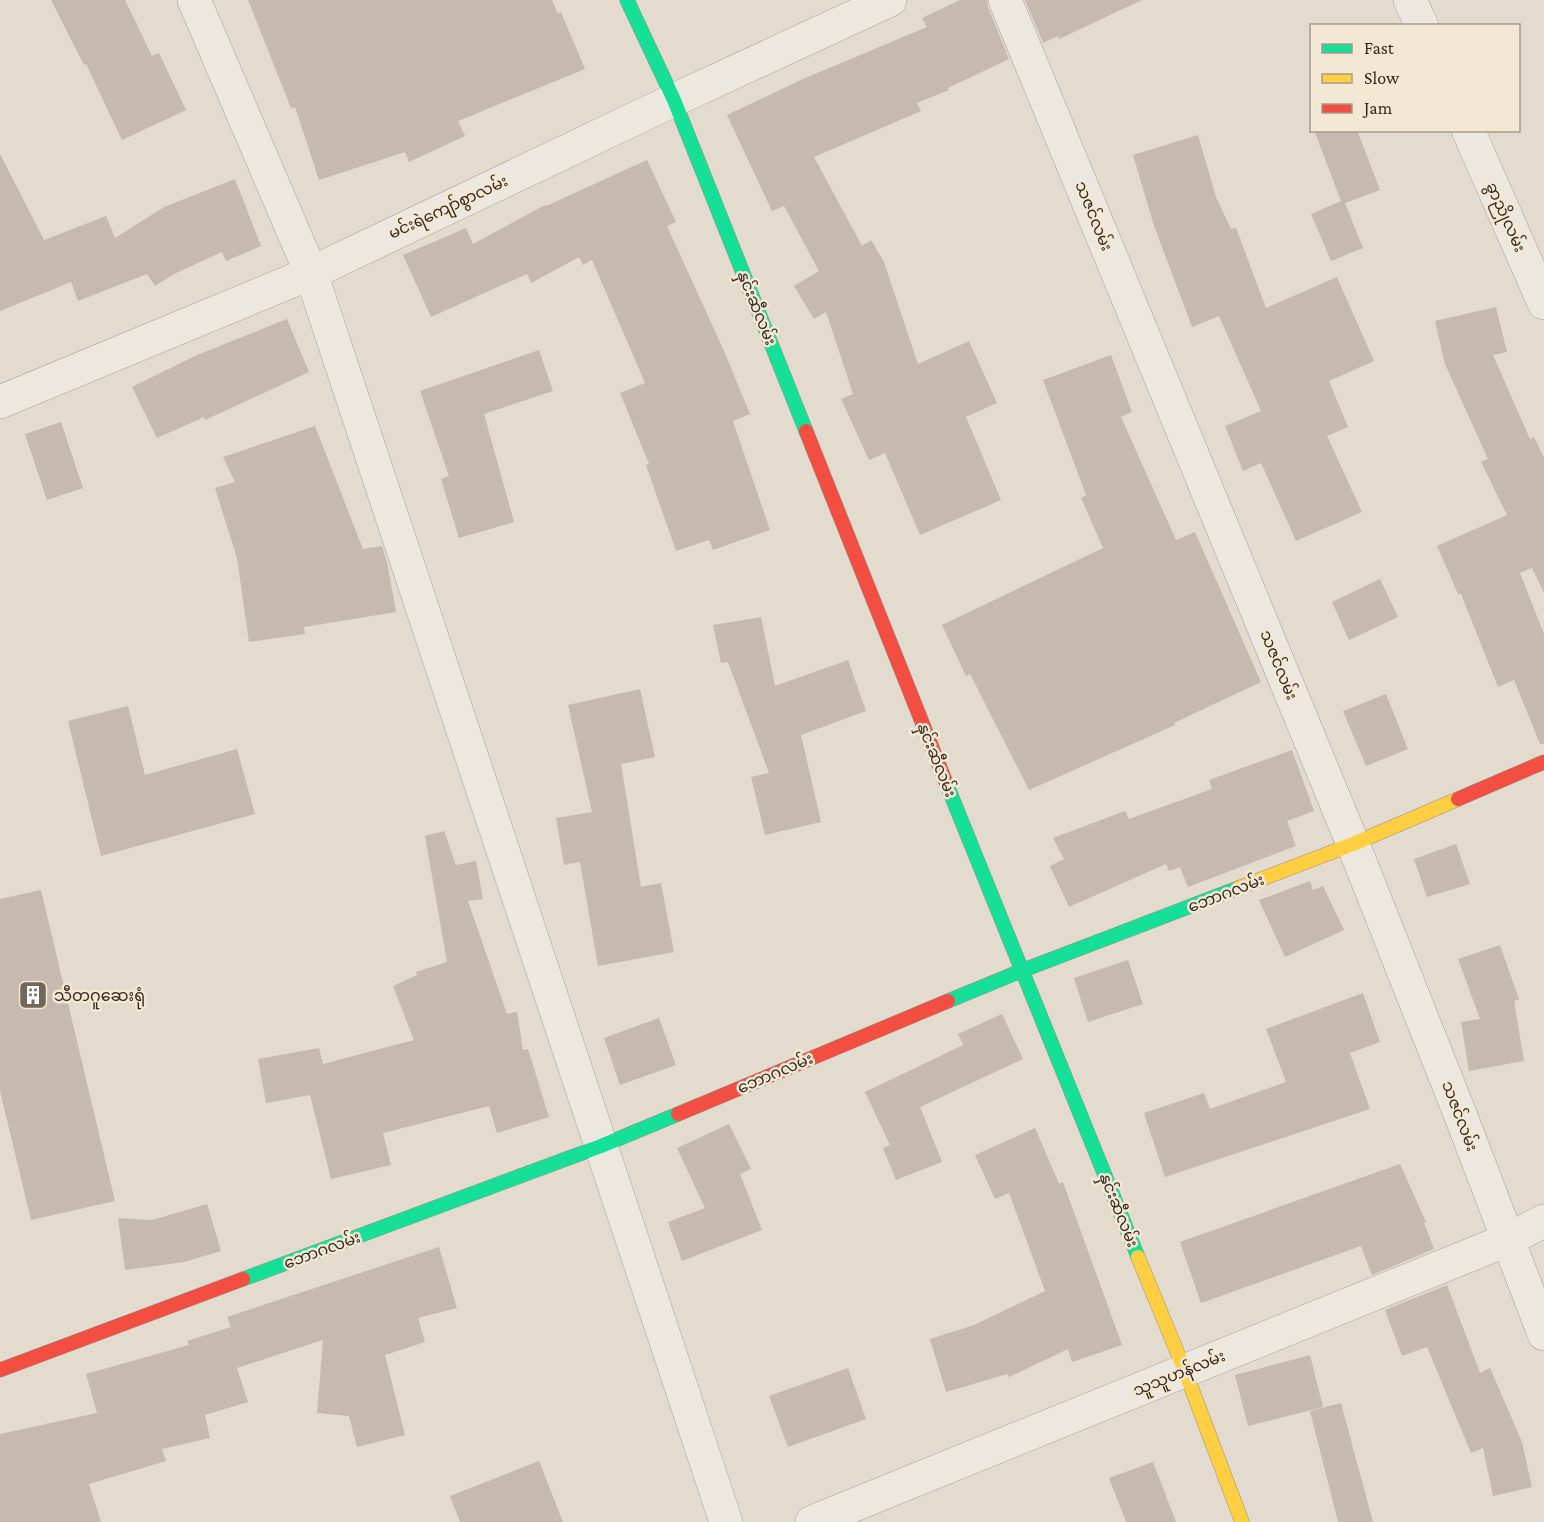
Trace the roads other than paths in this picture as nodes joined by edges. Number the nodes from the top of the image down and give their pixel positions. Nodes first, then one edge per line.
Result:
1 (194, 0) edge
2 (627, 0) edge
3 (890, 0) edge
4 (1005, 0) edge
5 (1410, 0) edge
6 (1421, 24) edge
7 (674, 100) junction
8 (1469, 132) edge
9 (311, 273) junction
10 (1544, 303) edge
11 (0, 402) edge
12 (1544, 762) edge
13 (1353, 844) junction
14 (1021, 971) junction
15 (601, 1146) junction
16 (1544, 1221) edge
17 (1507, 1240) junction
18 (1544, 1334) edge
19 (0, 1370) edge
20 (1185, 1371) junction
21 (726, 1522) edge
22 (812, 1522) edge
23 (1242, 1522) edge

1 - 9 street
2 - 7 street, နှင်းဆီလမ်း
3 - 7 street, မင်းရဲကျော်စွာလမ်း
4 - 13 street, သဇင်လမ်း
5 - 6 street
7 - 9 street, မင်းရဲကျော်စွာလမ်း
7 - 14 street, နှင်းဆီလမ်း
8 - 10 street, ခွာညိုလမ်း
9 - 11 street, မင်းရဲကျော်စွာလမ်း
9 - 15 street
12 - 13 street, ဘောဂလမ်း
13 - 14 street, ဘောဂလမ်း
13 - 17 street, သဇင်လမ်း
14 - 15 street, ဘောဂလမ်း
14 - 20 street, နှင်းဆီလမ်း
15 - 19 street, ဘောဂလမ်း
15 - 21 street
16 - 17 street, သူသူဟန်လမ်း
17 - 18 street, သဇင်လမ်း
17 - 20 street, သူသူဟန်လမ်း
20 - 22 street, သူသူဟန်လမ်း
20 - 23 street, နှင်းဆီလမ်း

